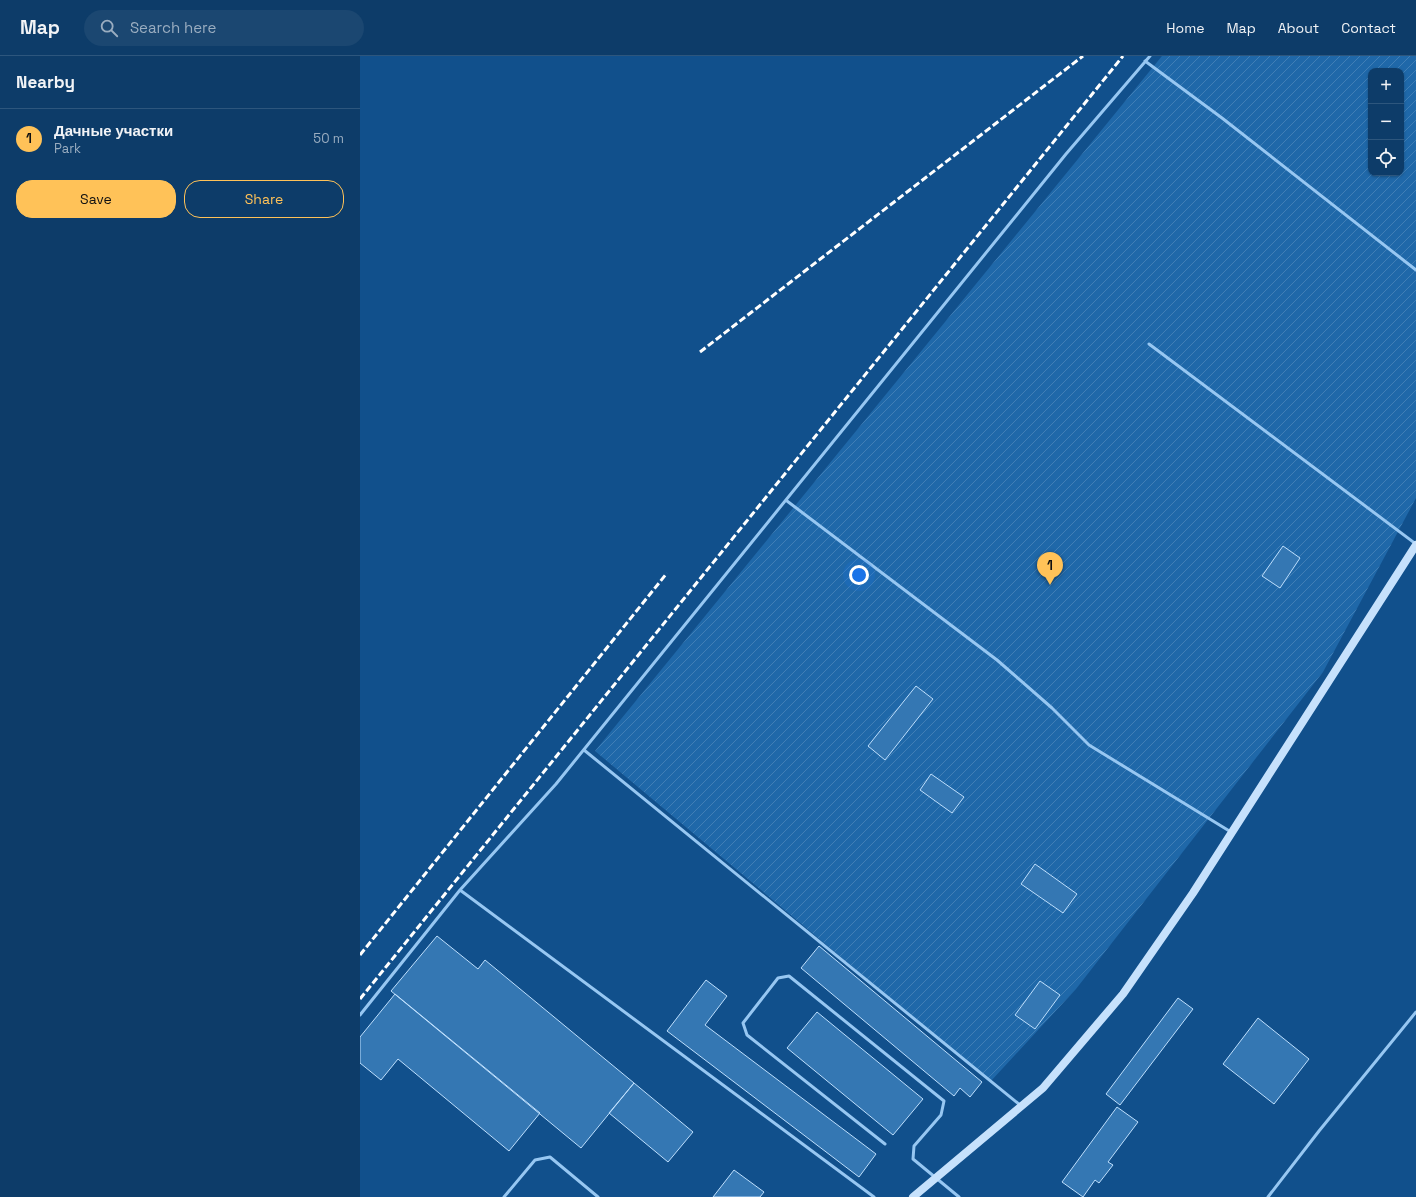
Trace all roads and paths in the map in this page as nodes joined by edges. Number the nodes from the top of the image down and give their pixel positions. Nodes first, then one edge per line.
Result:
1 (1150, 56) edge
2 (1146, 61) junction
3 (1416, 270) edge
4 (1149, 344) dead end
5 (787, 501) junction
6 (1416, 545) edge
7 (584, 750) junction
8 (1231, 832) junction
9 (460, 890) junction
10 (1416, 1012) edge
11 (360, 1015) edge
12 (1021, 1106) junction
13 (885, 1144) dead end
14 (936, 1178) junction
15 (504, 1197) edge
16 (598, 1197) edge
17 (874, 1197) edge
18 (913, 1197) edge
19 (960, 1197) edge
20 (1268, 1197) edge

1 - 2 lane
2 - 3 lane
2 - 5 lane
4 - 6 lane
5 - 7 lane
5 - 8 lane
6 - 8 main road
7 - 9 lane
7 - 12 lane
8 - 12 main road
9 - 11 lane
9 - 17 lane
10 - 20 lane
12 - 14 main road
13 - 14 lane
14 - 18 main road
14 - 19 lane
15 - 16 lane

